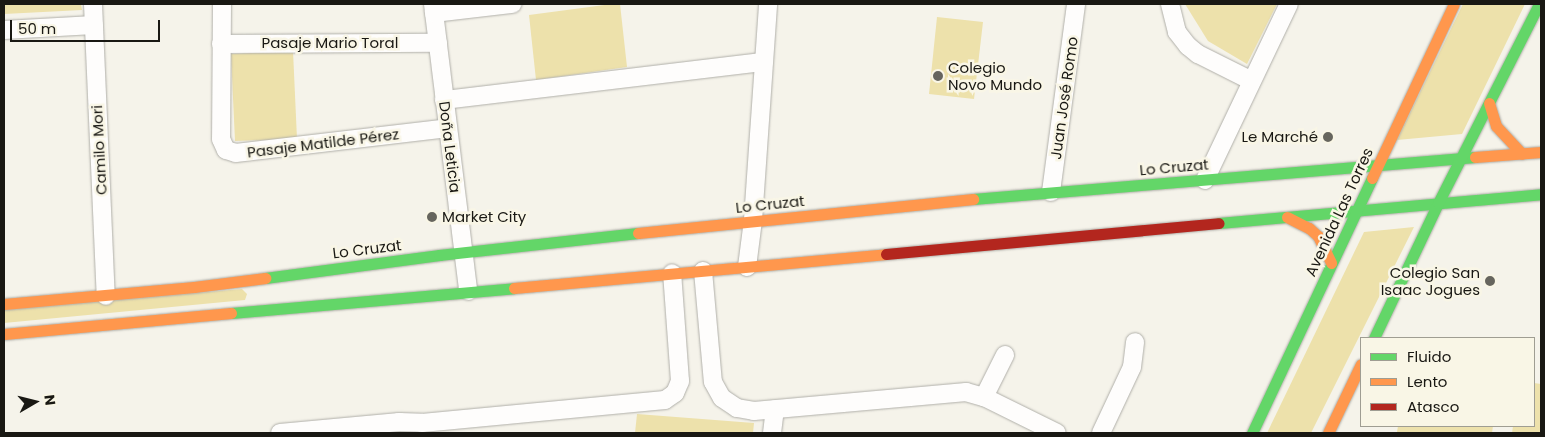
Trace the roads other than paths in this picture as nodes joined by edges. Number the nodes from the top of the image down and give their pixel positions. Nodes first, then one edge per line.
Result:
1 (93, 4) edge
2 (222, 4) edge
3 (512, 4) edge
4 (768, 4) edge
5 (1076, 4) edge
6 (1170, 4) edge
7 (1289, 4) edge
8 (1454, 4) edge
9 (1539, 4) edge
10 (433, 8) edge
11 (94, 24) junction
12 (4, 30) edge
13 (438, 43) junction
14 (222, 44) junction
15 (764, 62) junction
16 (1252, 81) junction
17 (444, 100) junction
18 (1488, 103) junction
19 (448, 128) junction
20 (1541, 152) edge
21 (1522, 154) junction
22 (1461, 158) junction
23 (1378, 164) junction
24 (1205, 180) junction
25 (1052, 192) junction
26 (1541, 194) edge
27 (1438, 203) junction
28 (1356, 211) junction
29 (1287, 217) junction
30 (753, 220) junction
31 (463, 252) junction
32 (1331, 263) junction
33 (748, 267) junction
34 (703, 270) junction
35 (672, 273) junction
36 (468, 291) junction
37 (106, 296) junction
38 (4, 304) edge
39 (4, 334) edge
40 (1374, 337) edge
41 (1135, 342) dead end
42 (1005, 355) dead end
43 (1360, 366) edge
44 (984, 397) junction
45 (775, 409) junction
46 (421, 428) edge
47 (280, 433) edge
48 (772, 433) edge
49 (1056, 433) edge
50 (1101, 433) edge
51 (1252, 433) edge
52 (1328, 433) edge

1 - 11 street, Camilo Mori
2 - 14 street, Pasaje Matilde Pérez
3 - 10 street
4 - 15 street
5 - 25 street, Juan José Romo
6 - 16 street
7 - 16 street
8 - 23 main road, Avenida Las Torres
9 - 18 main road
10 - 13 street, Doña Leticia
11 - 12 street
11 - 37 street, Camilo Mori
13 - 14 street, Pasaje Mario Toral
13 - 17 street, Doña Leticia
14 - 19 street, Pasaje Matilde Pérez
15 - 17 street
15 - 30 street
16 - 24 street
17 - 19 street, Doña Leticia
18 - 21 main road
18 - 22 main road
19 - 31 street, Doña Leticia
20 - 21 main road, Lo Cruzat
21 - 22 main road, Lo Cruzat
22 - 23 main road, Lo Cruzat
22 - 27 main road
23 - 24 main road, Lo Cruzat
23 - 28 main road, Avenida Las Torres
24 - 25 main road, Lo Cruzat
25 - 30 main road, Lo Cruzat
26 - 27 main road
27 - 28 main road
27 - 40 main road
28 - 29 main road
28 - 32 main road, Avenida Las Torres
29 - 32 main road
29 - 33 main road
30 - 31 main road, Lo Cruzat
30 - 33 street
31 - 36 street, Doña Leticia
31 - 37 main road, Lo Cruzat
32 - 51 main road, Avenida Las Torres
33 - 34 main road
34 - 35 main road
34 - 45 street
35 - 36 main road
35 - 46 street
36 - 39 main road
37 - 38 main road, Lo Cruzat
41 - 50 street
42 - 44 street
43 - 52 main road
44 - 45 street
44 - 49 street
45 - 48 street
46 - 47 street

